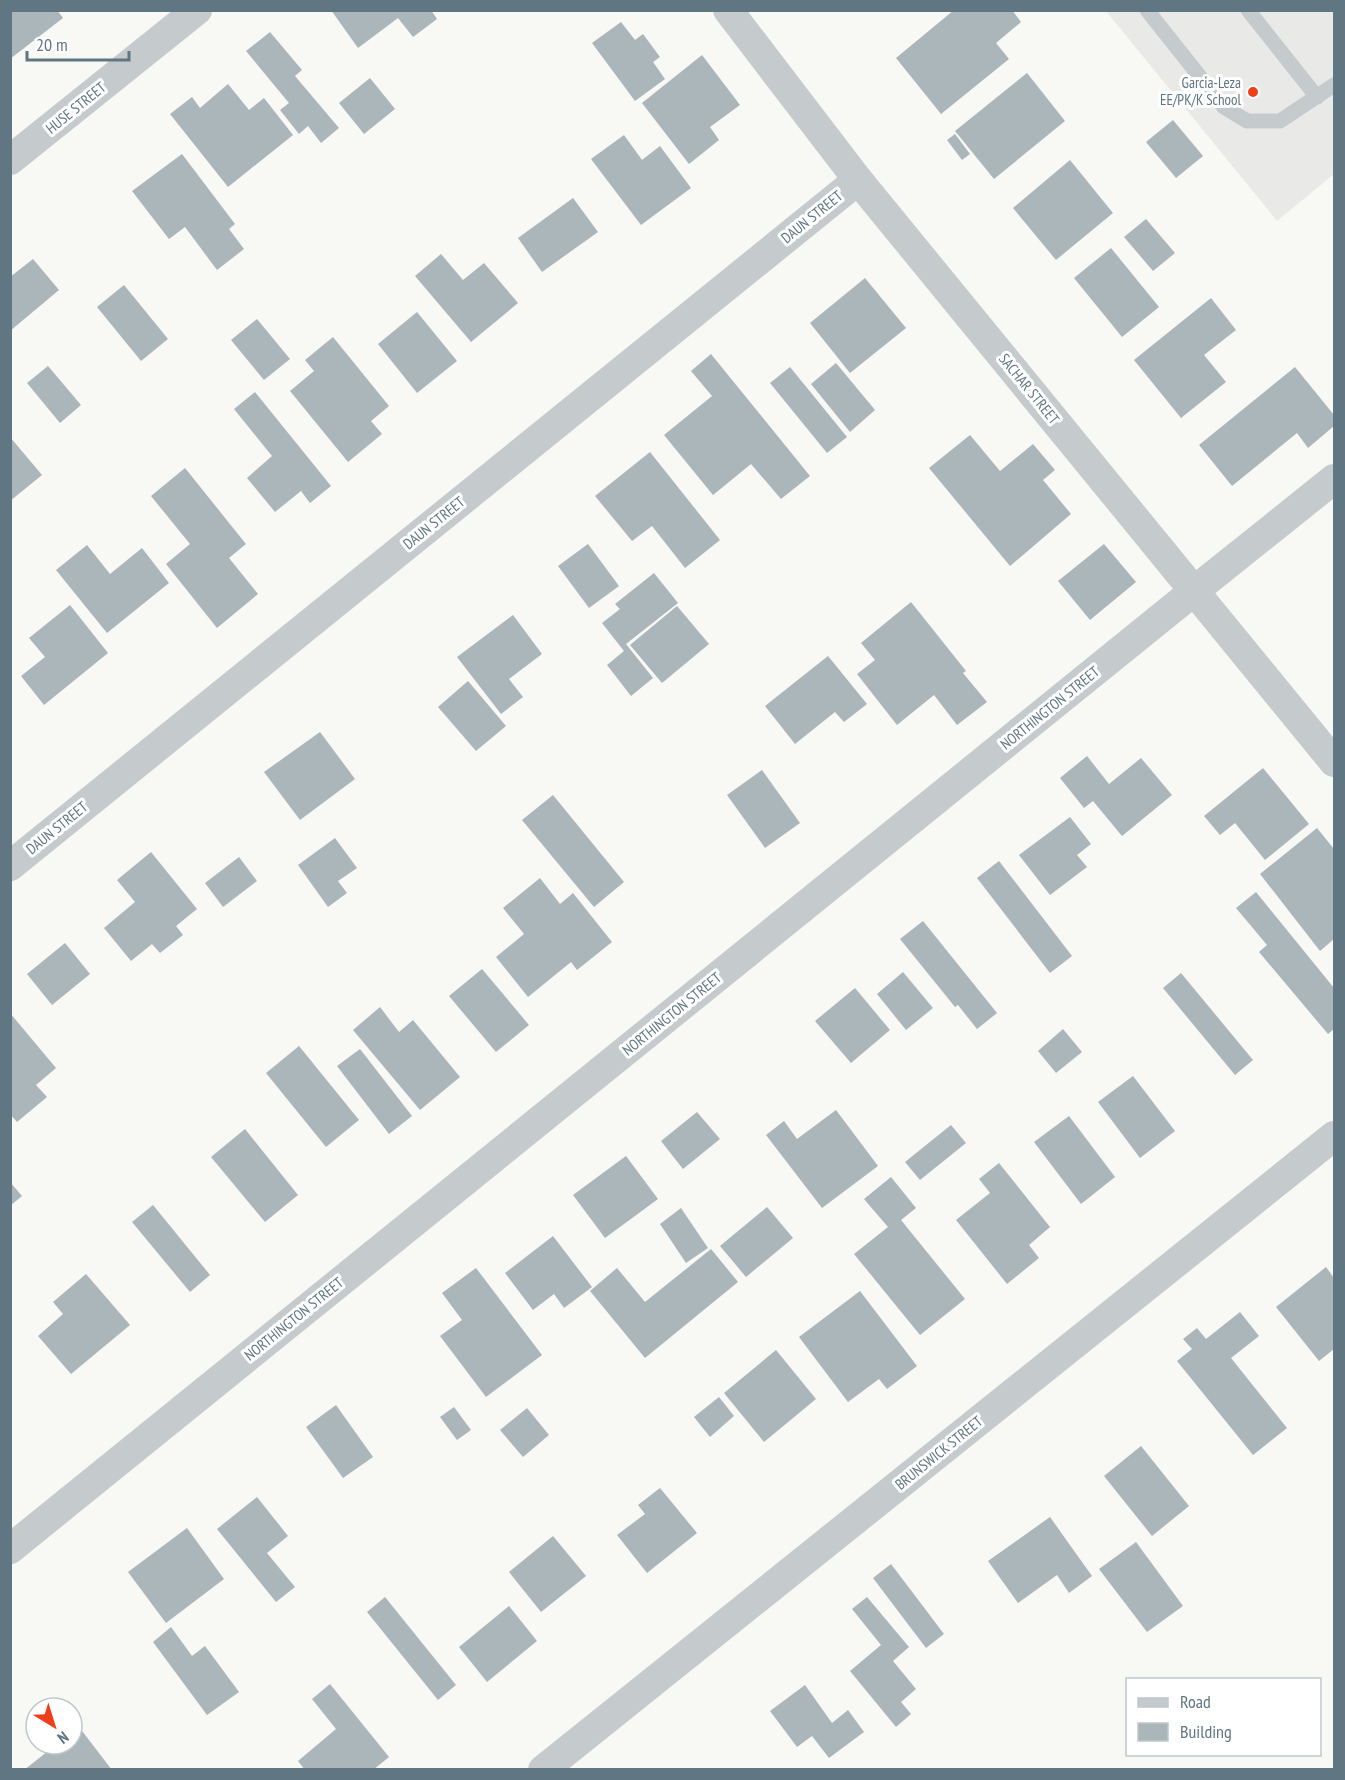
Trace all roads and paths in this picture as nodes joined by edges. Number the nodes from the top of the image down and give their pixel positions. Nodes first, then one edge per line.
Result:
1 (197, 10) edge
2 (728, 10) edge
3 (1147, 10) edge
4 (1248, 10) edge
5 (1335, 85) edge
6 (1317, 97) junction
7 (10, 160) edge
8 (858, 180) junction
9 (1335, 479) edge
10 (1194, 591) junction
11 (1335, 762) edge
12 (10, 866) edge
13 (1335, 1136) edge
14 (10, 1549) edge
15 (543, 1770) edge

1 - 7 street, HUSE STREET
2 - 8 street, SACHAR STREET
3 - 6 lane
4 - 6 lane
5 - 6 lane
8 - 10 street, SACHAR STREET
8 - 12 street, DAUN STREET
9 - 10 street, NORTHINGTON STREET
10 - 11 street, SACHAR STREET
10 - 14 street, NORTHINGTON STREET
13 - 15 street, BRUNSWICK STREET

